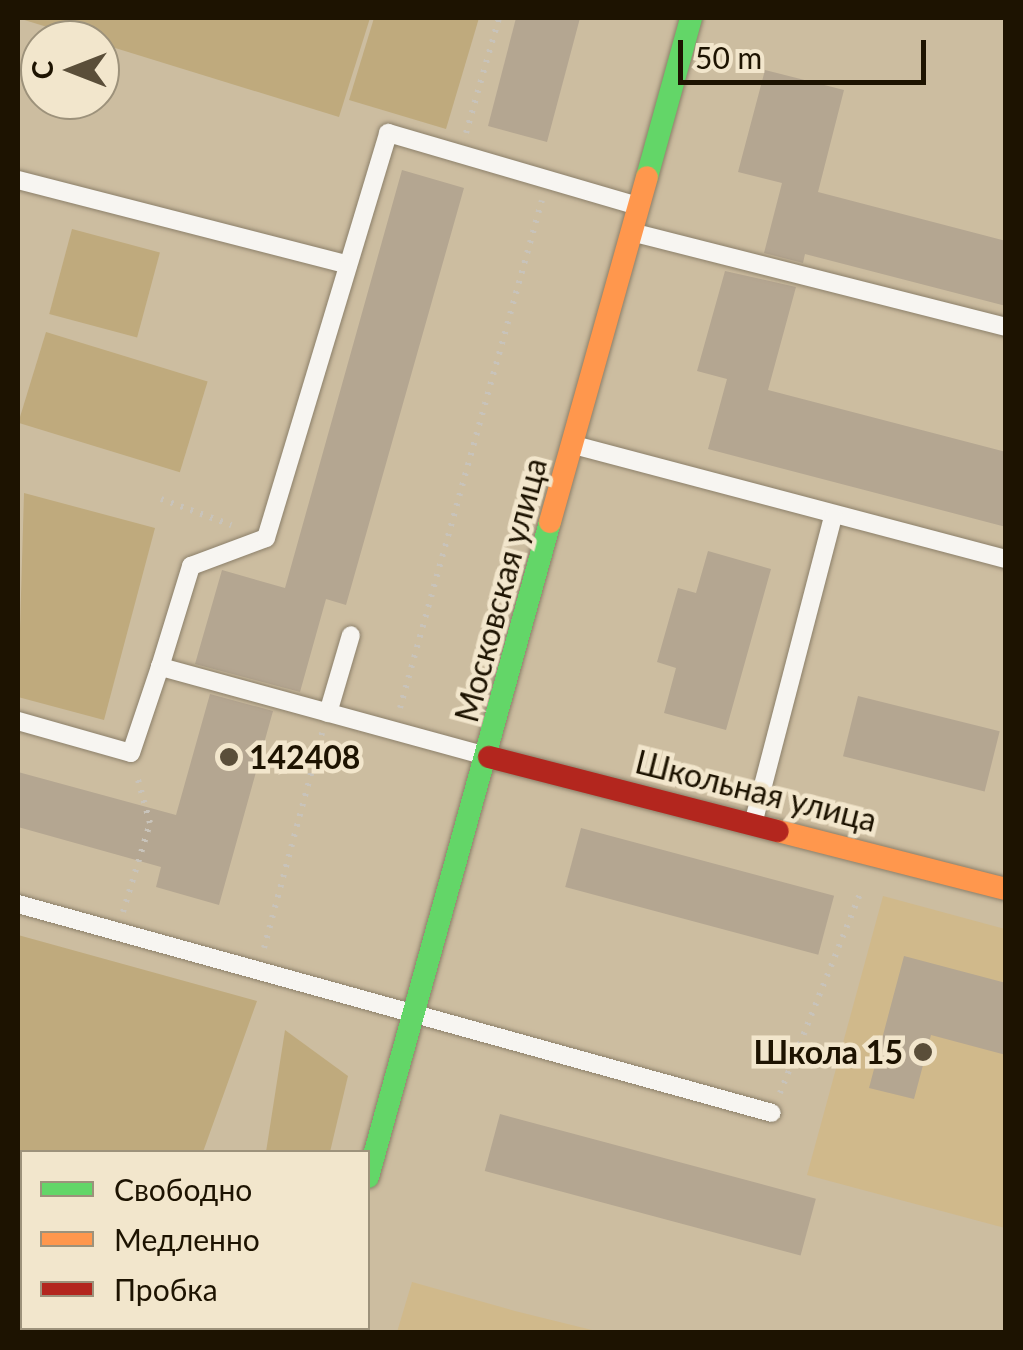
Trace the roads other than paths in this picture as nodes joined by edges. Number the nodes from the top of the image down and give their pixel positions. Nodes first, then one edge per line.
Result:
1 (691, 18) edge
2 (18, 180) edge
3 (637, 206) junction
4 (630, 232) junction
5 (344, 264) junction
6 (1006, 328) edge
7 (573, 445) junction
8 (833, 516) junction
9 (1006, 559) edge
10 (351, 635) dead end
11 (160, 667) junction
12 (328, 713) junction
13 (18, 720) edge
14 (490, 757) junction
15 (753, 824) junction
16 (1006, 889) edge
17 (18, 904) edge
18 (410, 1016) junction
19 (772, 1113) road end
20 (370, 1169) edge

1 - 3 street, Московская улица
2 - 5 lane
3 - 4 street, Московская улица
3 - 5 lane
4 - 6 lane
4 - 7 street, Московская улица
5 - 11 lane
7 - 8 lane
7 - 14 street, Московская улица
8 - 9 lane
8 - 15 lane
10 - 12 lane
11 - 12 lane
11 - 13 lane
12 - 14 lane
14 - 15 street, Школьная улица
14 - 18 street, Московская улица
15 - 16 street, Школьная улица
17 - 18 lane
18 - 19 lane
18 - 20 street, Московская улица

